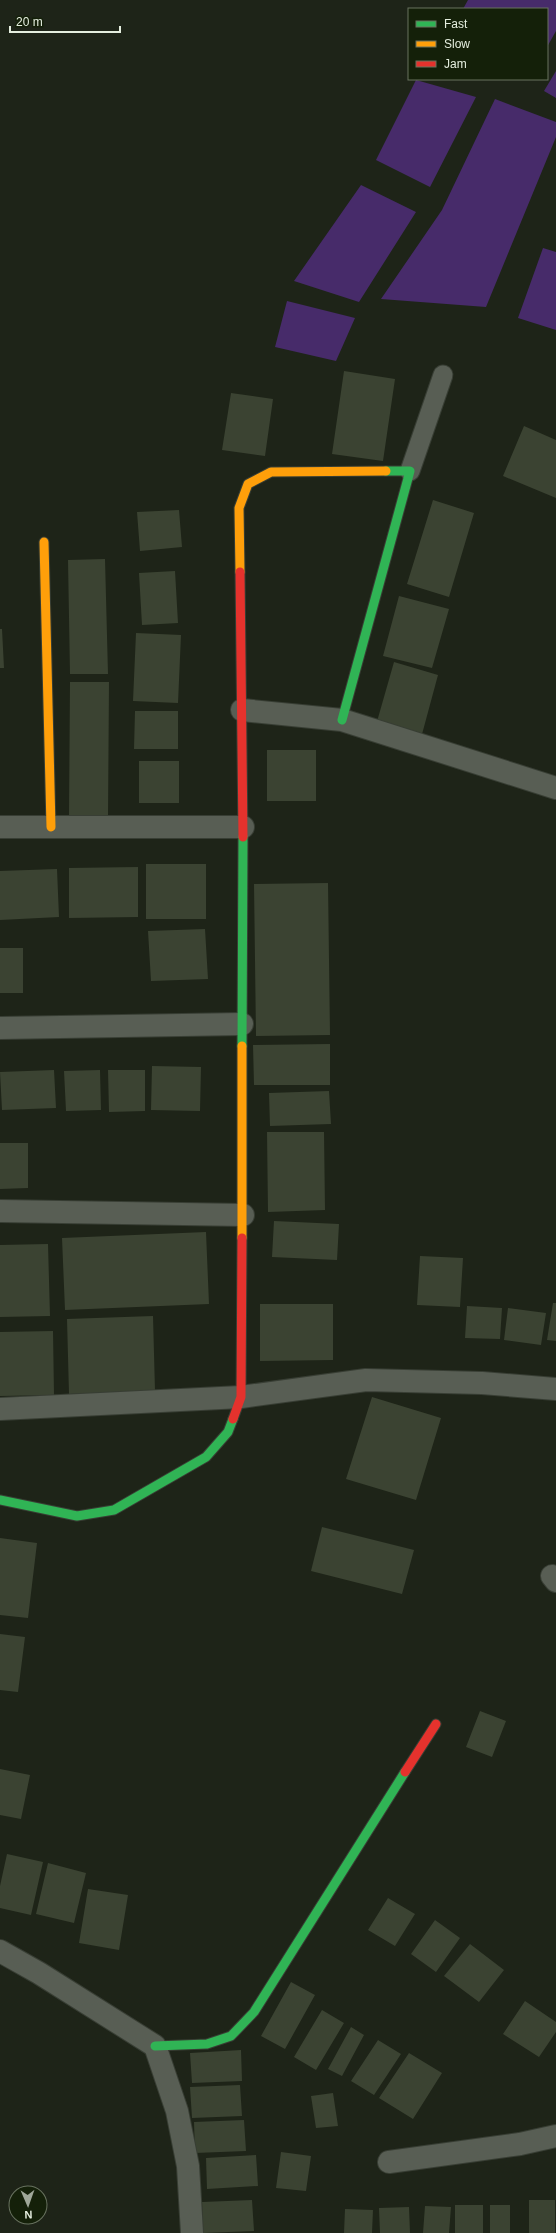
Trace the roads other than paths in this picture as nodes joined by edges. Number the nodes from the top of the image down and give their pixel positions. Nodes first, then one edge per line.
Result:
1 (443, 375) dead end
2 (410, 471) junction
3 (44, 542) dead end
4 (242, 710) junction
5 (342, 720) junction
6 (556, 788) edge
7 (0, 827) edge
8 (51, 827) junction
9 (243, 827) junction
10 (242, 1024) junction
11 (0, 1028) edge
12 (0, 1211) edge
13 (243, 1215) junction
14 (556, 1389) edge
15 (241, 1397) junction
16 (0, 1408) edge
17 (0, 1500) edge
18 (436, 1724) dead end
19 (0, 1951) edge
20 (155, 2046) junction
21 (556, 2136) edge
22 (389, 2162) dead end
23 (192, 2233) edge

1 - 2 lane
2 - 4 street
2 - 5 street
3 - 8 street
4 - 5 street
4 - 9 street
5 - 6 street
7 - 8 street
8 - 9 street
9 - 10 street
10 - 11 street
10 - 13 street
12 - 13 street
13 - 15 street
14 - 15 street
15 - 16 street
15 - 17 street
18 - 20 street
19 - 20 street
20 - 23 street
21 - 22 street

